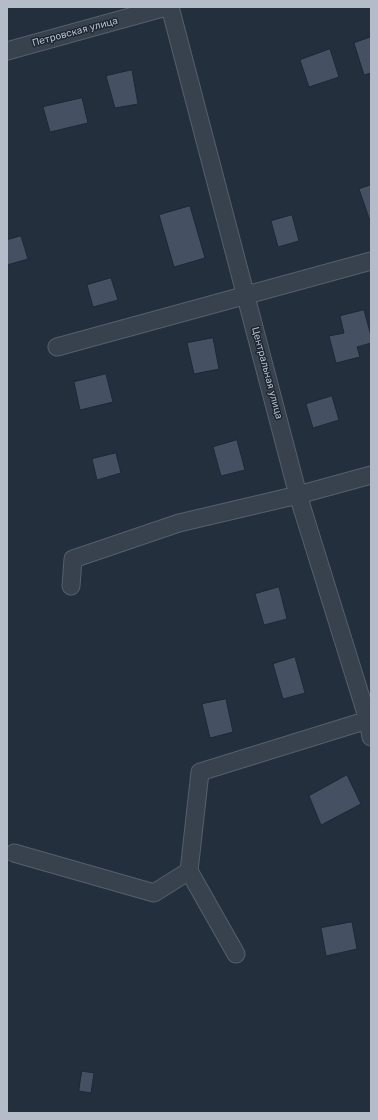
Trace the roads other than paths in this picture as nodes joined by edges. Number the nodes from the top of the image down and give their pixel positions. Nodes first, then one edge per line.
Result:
1 (166, 7) edge
2 (170, 7) edge
3 (7, 51) edge
4 (371, 261) edge
5 (246, 295) junction
6 (57, 347) dead end
7 (371, 475) edge
8 (298, 495) junction
9 (71, 586) dead end
10 (369, 720) edge
11 (371, 737) edge
12 (14, 853) dead end
13 (189, 871) junction
14 (236, 954) dead end

1 - 3 street, Петровская улица
2 - 5 street, Центральная улица
4 - 5 street
5 - 6 street
5 - 8 street, Центральная улица
7 - 8 street
8 - 9 street
8 - 10 street, Центральная улица
10 - 11 street, Центральная улица
10 - 13 street
12 - 13 street
13 - 14 street

